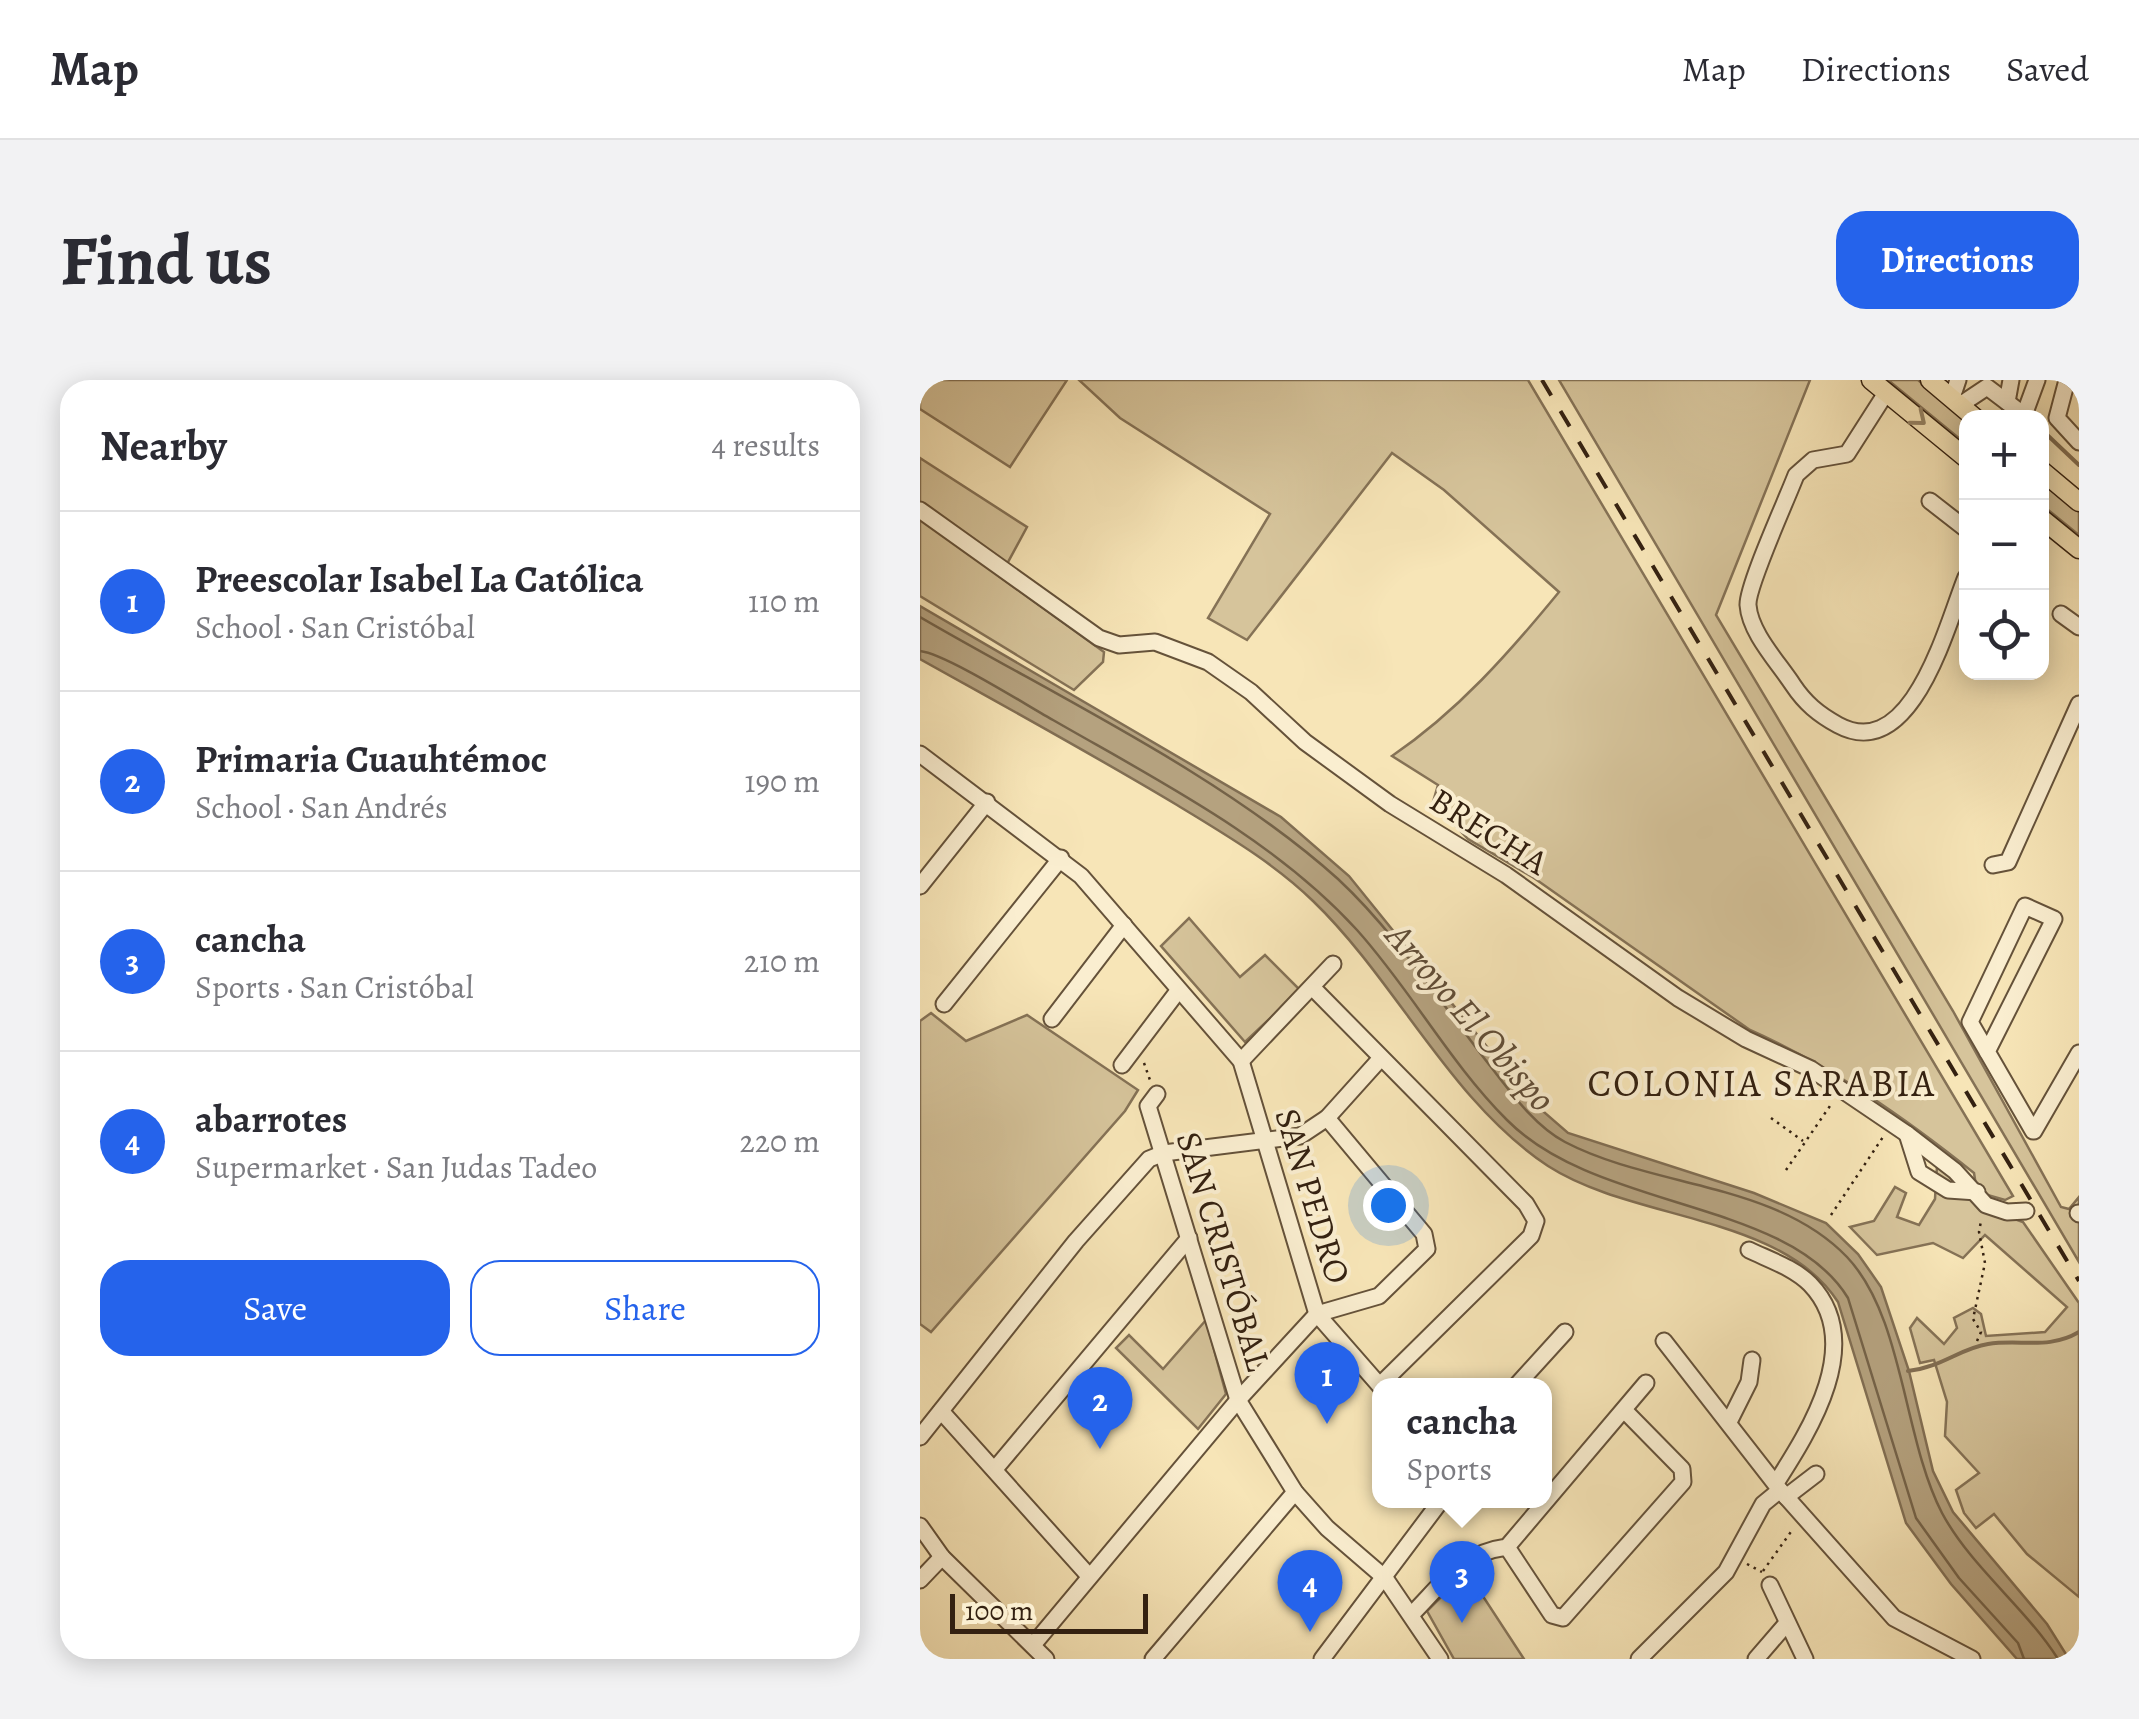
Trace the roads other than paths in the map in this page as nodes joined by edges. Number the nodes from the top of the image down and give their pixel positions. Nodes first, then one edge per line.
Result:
1 (1871, 380) edge
2 (1930, 380) edge
3 (2010, 380) edge
4 (2037, 380) edge
5 (2067, 380) edge
6 (1886, 393) junction
7 (1957, 394) edge
8 (2007, 402) junction
9 (2017, 410) edge
10 (2026, 410) edge
11 (2079, 442) edge
12 (1959, 452) edge
13 (2049, 478) edge
14 (1930, 501) dead end
15 (2079, 502) edge
16 (920, 510) edge
17 (1959, 524) edge
18 (2049, 525) edge
19 (2079, 549) edge
20 (1961, 590) edge
21 (2061, 614) dead end
22 (2079, 627) edge
23 (2079, 704) edge
24 (920, 754) edge
25 (987, 802) junction
26 (1060, 858) junction
27 (1993, 865) dead end
28 (920, 886) edge
29 (1124, 925) junction
30 (1333, 964) dead end
31 (1312, 986) junction
32 (1178, 991) junction
33 (944, 1004) dead end
34 (1052, 1019) dead end
35 (1987, 1052) junction
36 (2079, 1053) edge
37 (1381, 1058) junction
38 (1241, 1061) junction
39 (1122, 1064) dead end
40 (1156, 1094) road end
41 (1327, 1118) junction
42 (1907, 1134) junction
43 (1266, 1142) junction
44 (1164, 1153) junction
45 (1981, 1199) junction
46 (2026, 1211) dead end
47 (1188, 1238) junction
48 (1750, 1250) dead end
49 (1317, 1314) junction
50 (1565, 1332) dead end
51 (1664, 1341) dead end
52 (1752, 1360) dead end
53 (1374, 1378) edge
54 (1387, 1378) edge
55 (1523, 1378) edge
56 (1646, 1382) dead end
57 (1238, 1400) junction
58 (1624, 1410) junction
59 (941, 1411) junction
60 (1730, 1422) junction
61 (920, 1438) edge
62 (995, 1469) junction
63 (1816, 1474) dead end
64 (1781, 1490) junction
65 (1295, 1492) junction
66 (1552, 1494) edge
67 (1436, 1508) edge
68 (1540, 1508) edge
69 (920, 1526) edge
70 (1507, 1547) junction
71 (942, 1557) junction
72 (1089, 1576) junction
73 (1386, 1578) junction
74 (1766, 1578) road end
75 (920, 1580) edge
76 (1412, 1614) junction
77 (1787, 1623) junction
78 (1333, 1644) junction
79 (1032, 1645) junction
80 (1046, 1659) edge
81 (1153, 1659) edge
82 (1322, 1659) edge
83 (1343, 1659) edge
84 (1440, 1659) edge
85 (1639, 1659) edge
86 (1756, 1659) edge
87 (1805, 1659) edge
88 (1972, 1659) edge

1 - 6 main road
2 - 7 main road
3 - 8 street
4 - 10 street
5 - 11 street
6 -> 12 main road
6 - 20 street
7 - 8 street
8 - 9 street
13 - 15 main road
14 - 17 street
16 - 42 street, BRECHA
18 - 19 main road
21 - 22 street
23 - 27 street
24 - 25 street
25 - 26 street
25 - 28 street
26 - 29 street
26 - 33 street
29 - 32 street
29 - 34 street
30 - 31 street
31 - 37 street
31 - 38 street
32 - 38 street
32 - 39 street
35 - 35 street
35 - 36 street
37 - 41 street
37 - 54 street
38 - 43 street, SAN PEDRO
40 - 44 street, SAN CRISTÓBAL
41 - 43 street
41 - 49 street
42 - 45 street, BRECHA
42 - 45 street
43 - 44 street
43 - 49 street, SAN PEDRO
44 - 47 street, SAN CRISTÓBAL
44 - 59 street
45 - 46 street
47 - 57 street, SAN CRISTÓBAL
47 - 62 street
48 - 64 street
49 - 53 street, SAN PEDRO
49 - 57 street
50 - 55 street
51 - 60 street
52 - 60 street
56 - 58 street
57 - 65 street, SAN CRISTÓBAL
57 - 72 street
58 - 66 street
58 - 70 street
59 - 61 street
59 - 62 street
60 - 64 street
62 - 72 street
63 - 64 street
64 - 85 street
64 - 88 street
65 - 73 street, SAN CRISTÓBAL
65 - 81 street
67 - 73 street
68 - 70 street
69 - 71 street
70 - 76 street
71 - 75 street
71 - 79 street
72 - 79 street
73 - 76 street, SAN CRISTÓBAL
73 - 78 street
74 - 77 street
76 - 84 street, SAN CRISTÓBAL
77 - 86 street
77 - 87 street
78 - 82 street
78 - 83 street
79 - 80 street

